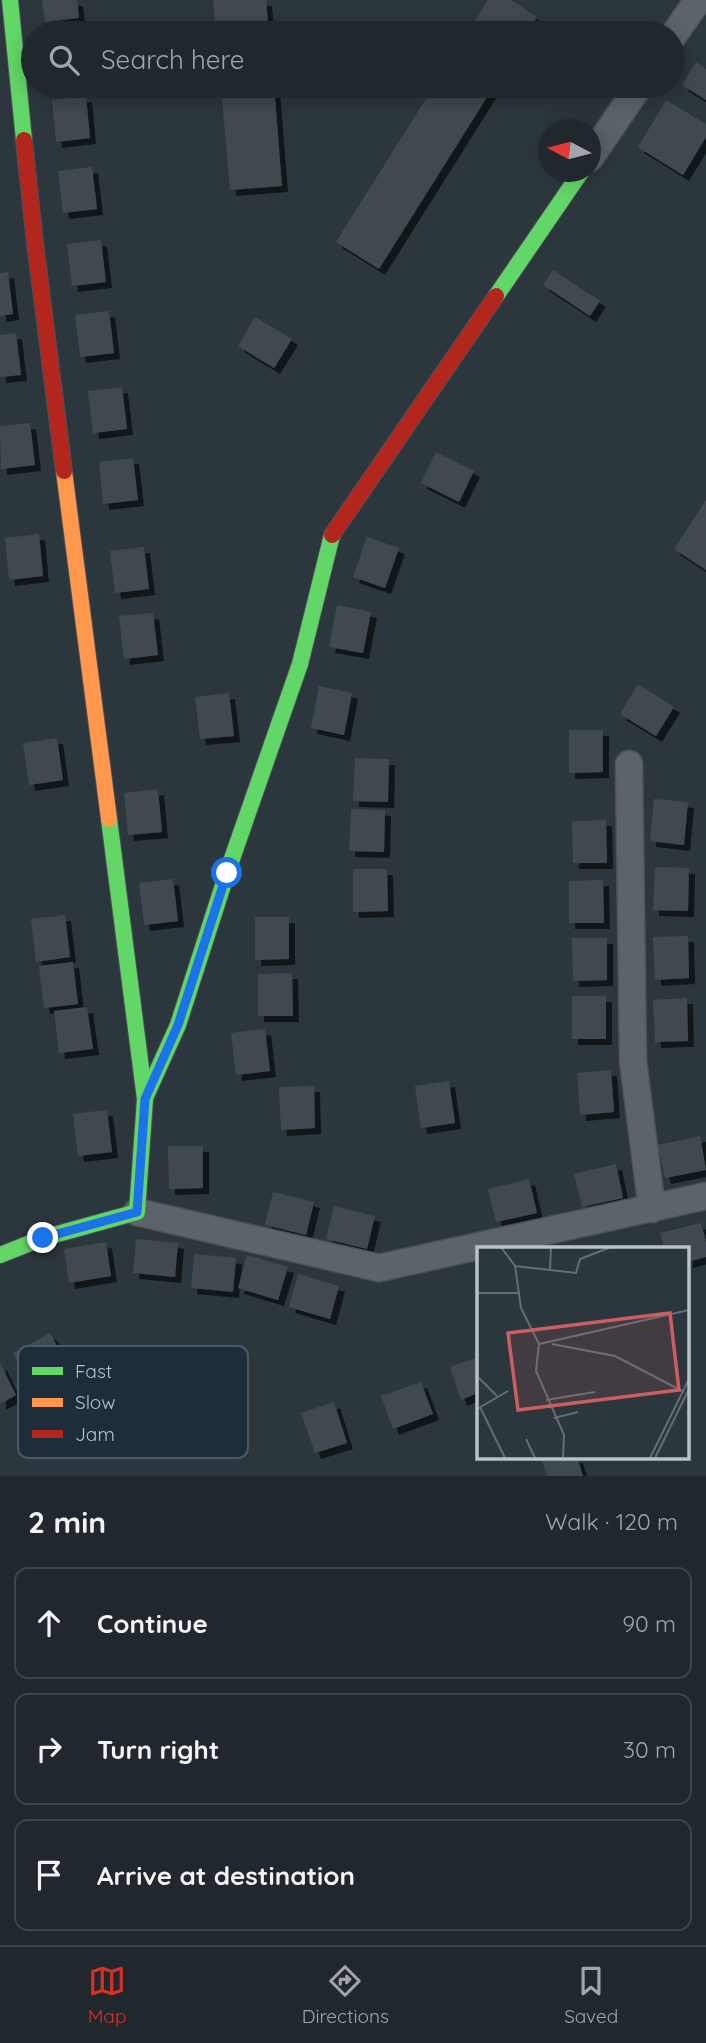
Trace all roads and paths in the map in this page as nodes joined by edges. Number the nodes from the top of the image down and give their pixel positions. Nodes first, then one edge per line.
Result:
1 (10, 0) edge
2 (698, 0) edge
3 (684, 21) edge
4 (631, 98) edge
5 (601, 142) edge
6 (574, 182) edge
7 (629, 764) dead end
8 (145, 1099) junction
9 (706, 1196) edge
10 (652, 1209) junction
11 (137, 1212) junction
12 (0, 1255) edge

1 - 8 street
2 - 3 street
4 - 5 street
6 - 8 street
7 - 10 street
8 - 11 street
9 - 10 street
10 - 11 street
11 - 12 street

